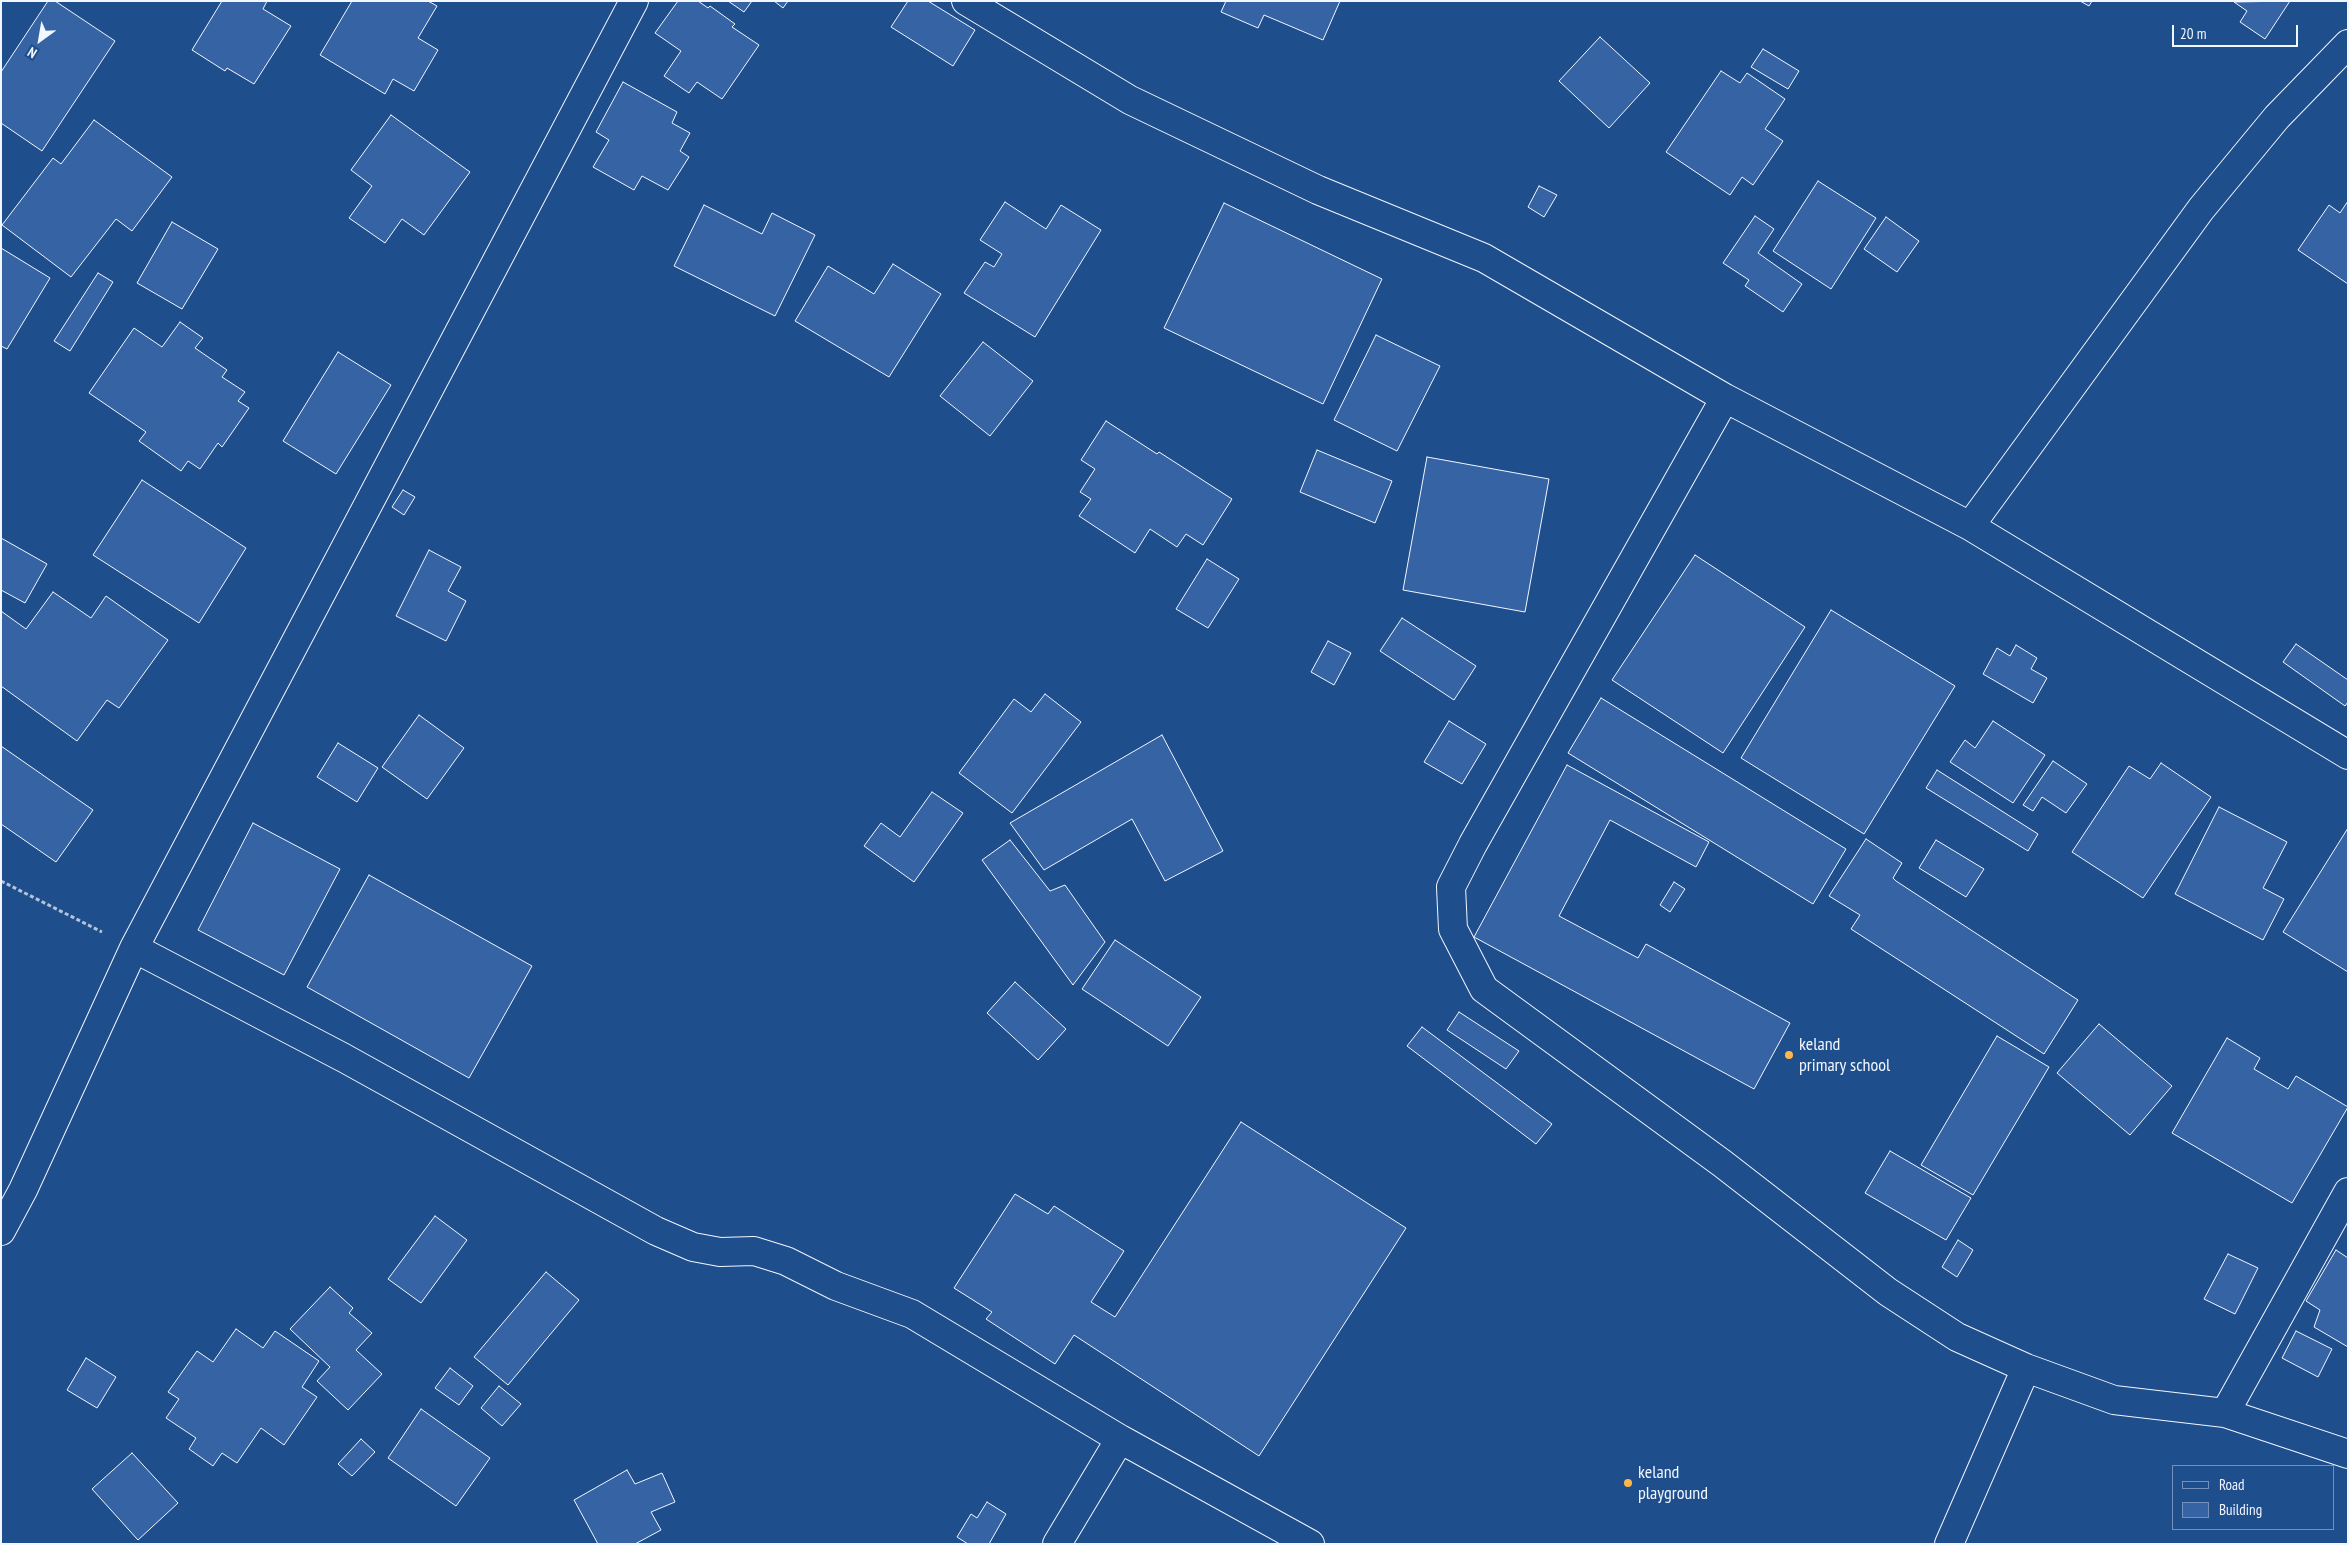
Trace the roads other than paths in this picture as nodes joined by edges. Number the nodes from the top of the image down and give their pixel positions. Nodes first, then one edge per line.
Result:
1 (634, 1) edge
2 (966, 1) edge
3 (2344, 54) edge
4 (1725, 398) junction
5 (1970, 526) junction
6 (2348, 755) edge
7 (134, 948) junction
8 (2348, 1192) edge
9 (1, 1231) edge
10 (2026, 1368) junction
11 (2225, 1413) junction
12 (1120, 1439) junction
13 (2348, 1454) edge
14 (1057, 1544) edge
15 (1310, 1544) edge
16 (1949, 1544) edge

1 - 7 street
2 - 4 street
3 - 5 street
4 - 5 street
4 - 10 street
5 - 6 street
7 - 9 street
7 - 12 street
8 - 11 street
10 - 11 street
10 - 16 street
11 - 13 street
12 - 14 street
12 - 15 street

